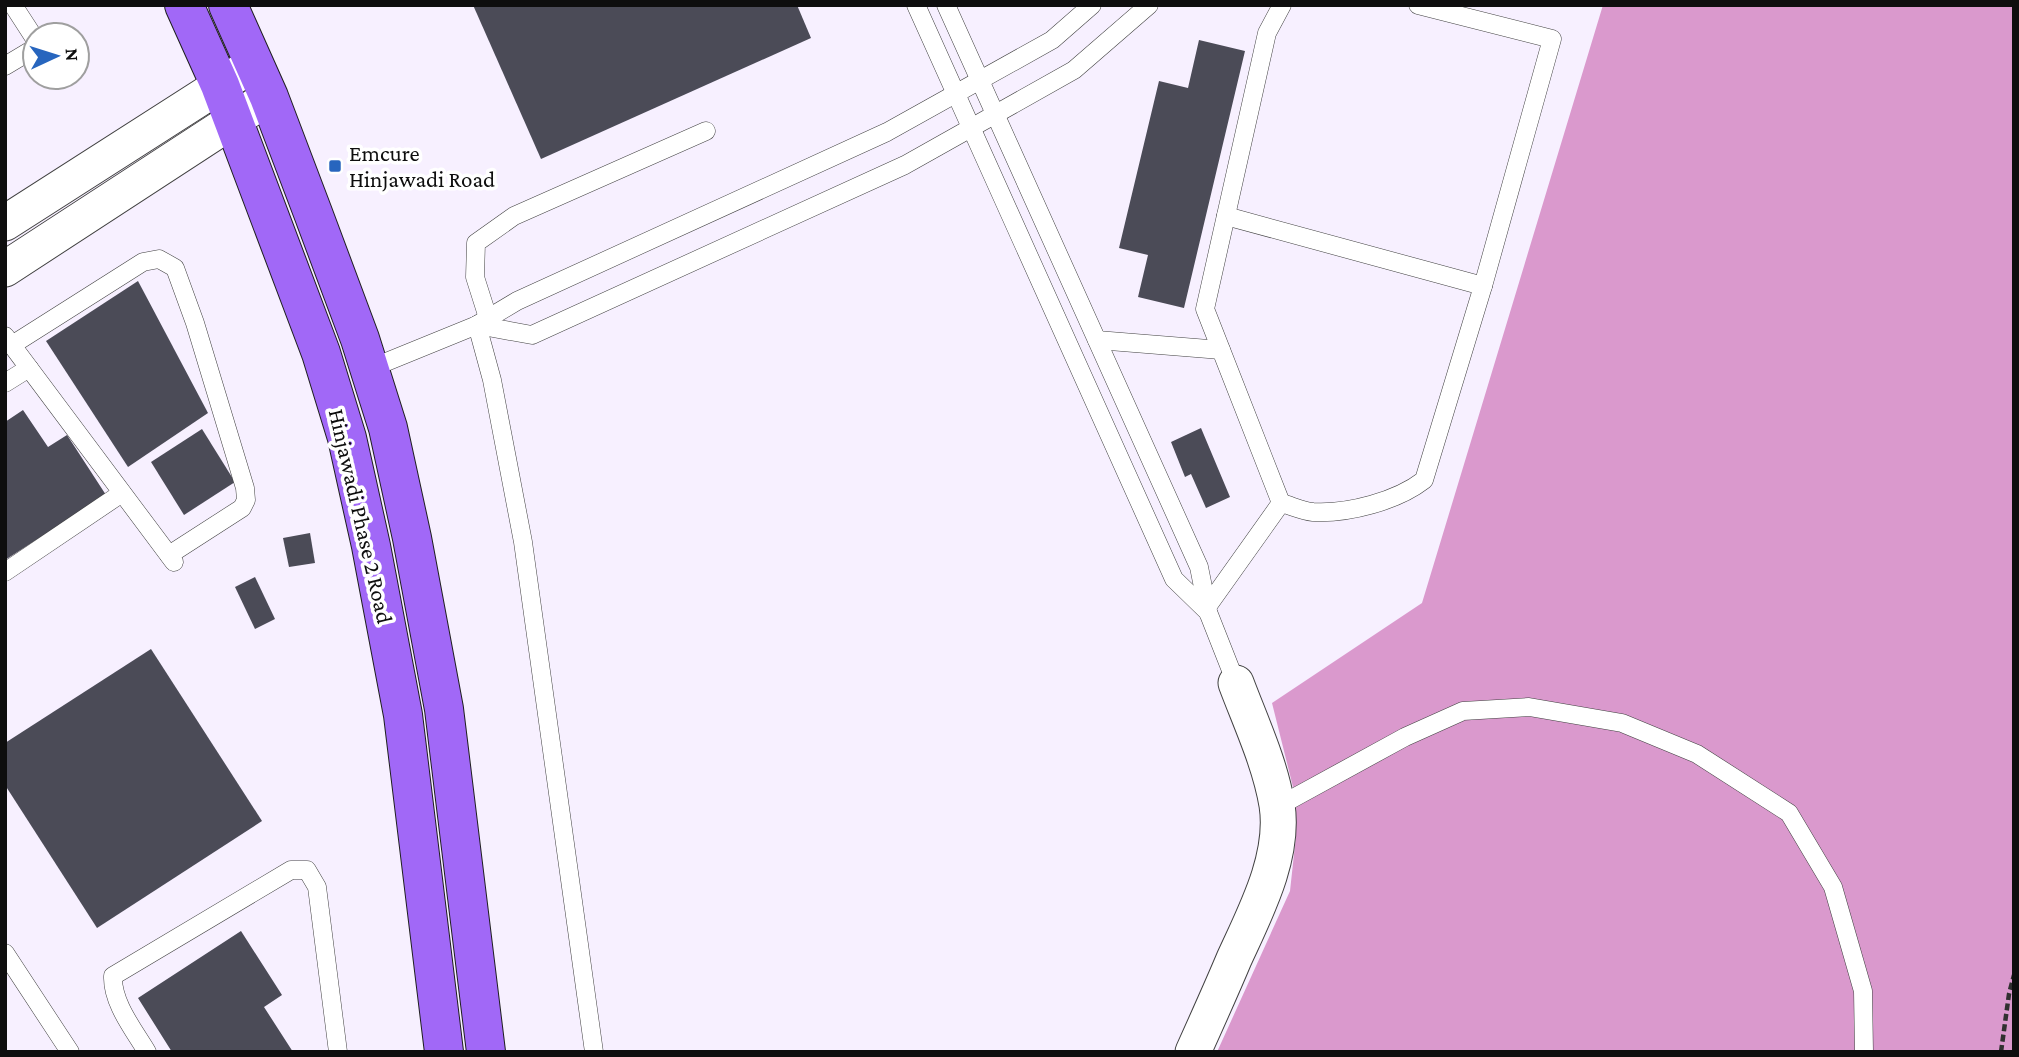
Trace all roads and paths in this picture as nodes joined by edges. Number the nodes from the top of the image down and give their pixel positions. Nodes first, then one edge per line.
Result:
1 (13, 5) edge
2 (184, 5) edge
3 (228, 5) edge
4 (916, 5) edge
5 (946, 5) edge
6 (1092, 5) edge
7 (1149, 5) edge
8 (1282, 5) edge
9 (1418, 5) edge
10 (23, 21) edge
11 (21, 56) edge
12 (5, 66) edge
13 (980, 80) junction
14 (261, 81) junction
15 (220, 85) junction
16 (956, 94) junction
17 (995, 114) junction
18 (233, 121) junction
19 (971, 128) junction
20 (706, 131) dead end
21 (1226, 216) junction
22 (5, 223) edge
23 (5, 269) edge
24 (1483, 286) junction
25 (482, 322) junction
26 (1097, 340) junction
27 (9, 341) edge
28 (1221, 350) junction
29 (29, 368) junction
30 (369, 369) junction
31 (5, 383) edge
32 (122, 494) junction
33 (1281, 503) junction
34 (5, 572) edge
35 (1207, 609) junction
36 (1236, 683) joint
37 (1277, 807) junction
38 (5, 953) edge
39 (2014, 975) edge
40 (69, 1052) edge
41 (147, 1052) edge
42 (338, 1052) edge
43 (444, 1052) edge
44 (486, 1052) edge
45 (594, 1052) edge
46 (1193, 1052) edge
47 (1864, 1052) edge
48 (2001, 1052) edge

1 - 10 lane
2 - 15 main road, Hinjawadi Phase 2 Road
3 - 14 main road, Hinjawadi Phase 2 Road
4 - 16 lane
5 - 13 lane
6 - 13 lane
7 - 17 lane
8 - 21 lane
9 - 24 lane
11 - 12 lane
13 - 16 lane
13 - 17 lane
14 - 15 street
14 - 18 street
14 - 30 main road, Hinjawadi Phase 2 Road
15 - 18 main road, Hinjawadi Phase 2 Road
15 - 22 street
16 - 19 lane
16 - 25 lane
17 - 19 lane
17 - 26 lane
18 - 23 street
18 - 43 main road, Hinjawadi Phase 2 Road
19 - 25 lane
19 - 35 lane
20 - 25 lane
21 - 24 lane
21 - 28 lane
24 - 33 lane
25 - 30 lane
25 - 45 lane
26 - 28 lane
26 - 35 lane
27 - 29 lane
27 - 32 lane
28 - 33 lane
29 - 31 lane
29 - 32 lane
30 - 44 main road, Hinjawadi Phase 2 Road
32 - 34 lane
33 - 35 lane
35 - 36 lane
36 - 37 street
37 - 46 street
37 - 47 lane
38 - 40 lane
39 - 48 path
41 - 42 lane

